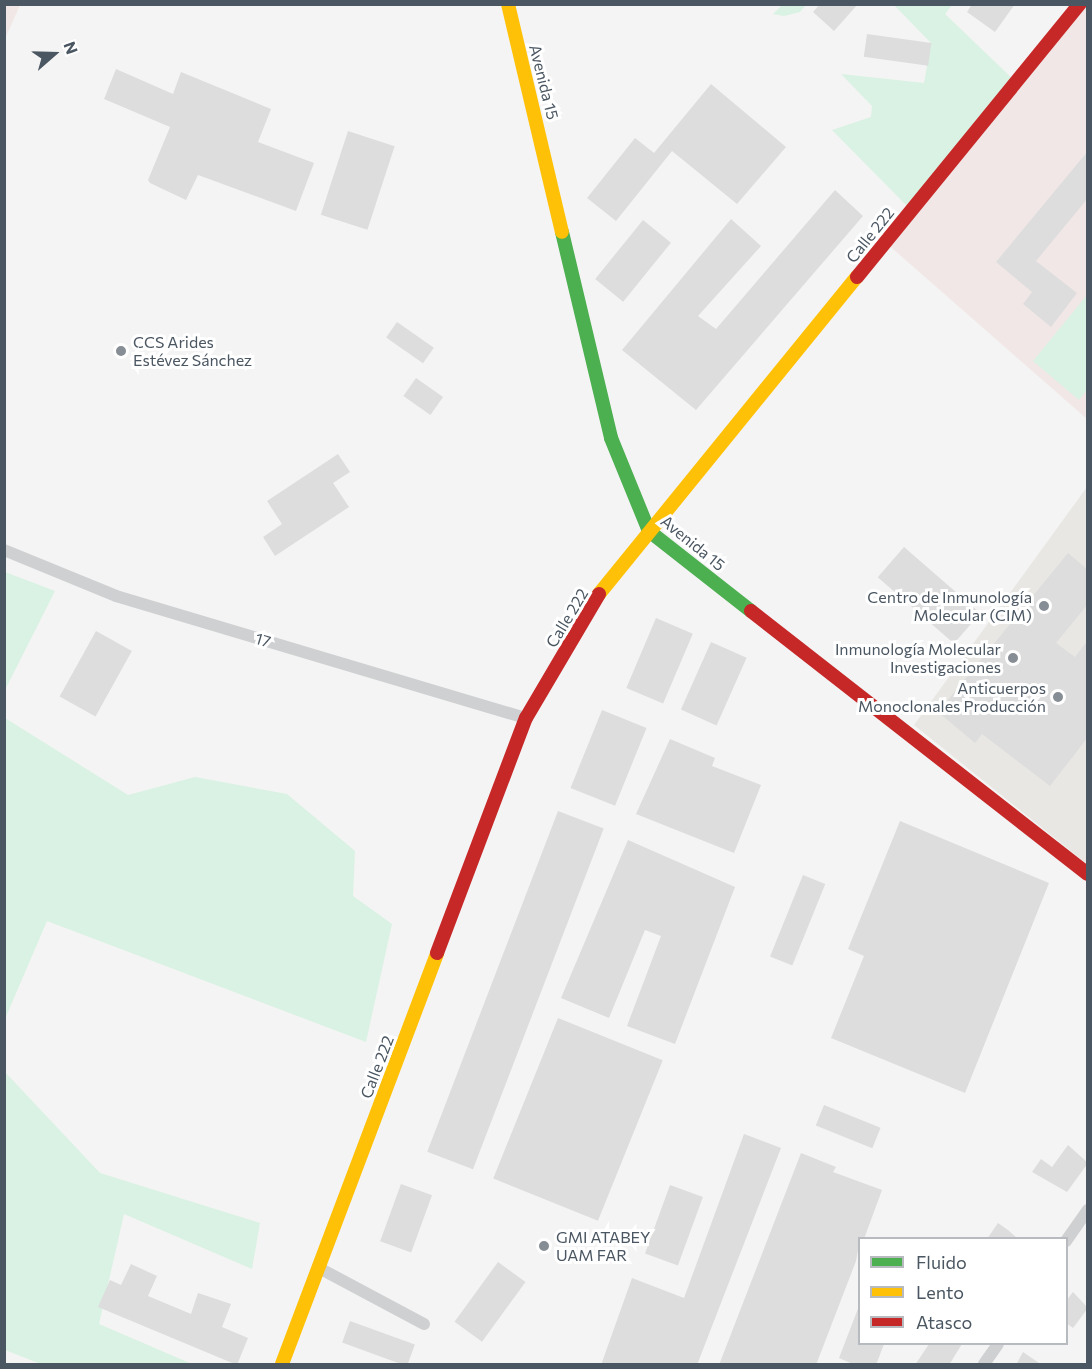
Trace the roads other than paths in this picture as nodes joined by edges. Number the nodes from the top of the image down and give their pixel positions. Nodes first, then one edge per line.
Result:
1 (508, 4) edge
2 (1080, 4) edge
3 (649, 531) junction
4 (4, 550) edge
5 (526, 718) junction
6 (1088, 874) edge
7 (1088, 1210) edge
8 (1068, 1238) edge
9 (319, 1268) junction
10 (424, 1324) dead end
11 (997, 1345) edge
12 (282, 1365) edge
13 (984, 1365) edge

1 - 3 main road, Avenida 15
2 - 3 main road, Calle 222
3 - 5 main road, Calle 222
3 - 6 main road, Avenida 15
4 - 5 street, 17
5 - 9 main road, Calle 222
7 - 8 street
9 - 10 street
9 - 12 main road, Calle 222
11 - 13 street

